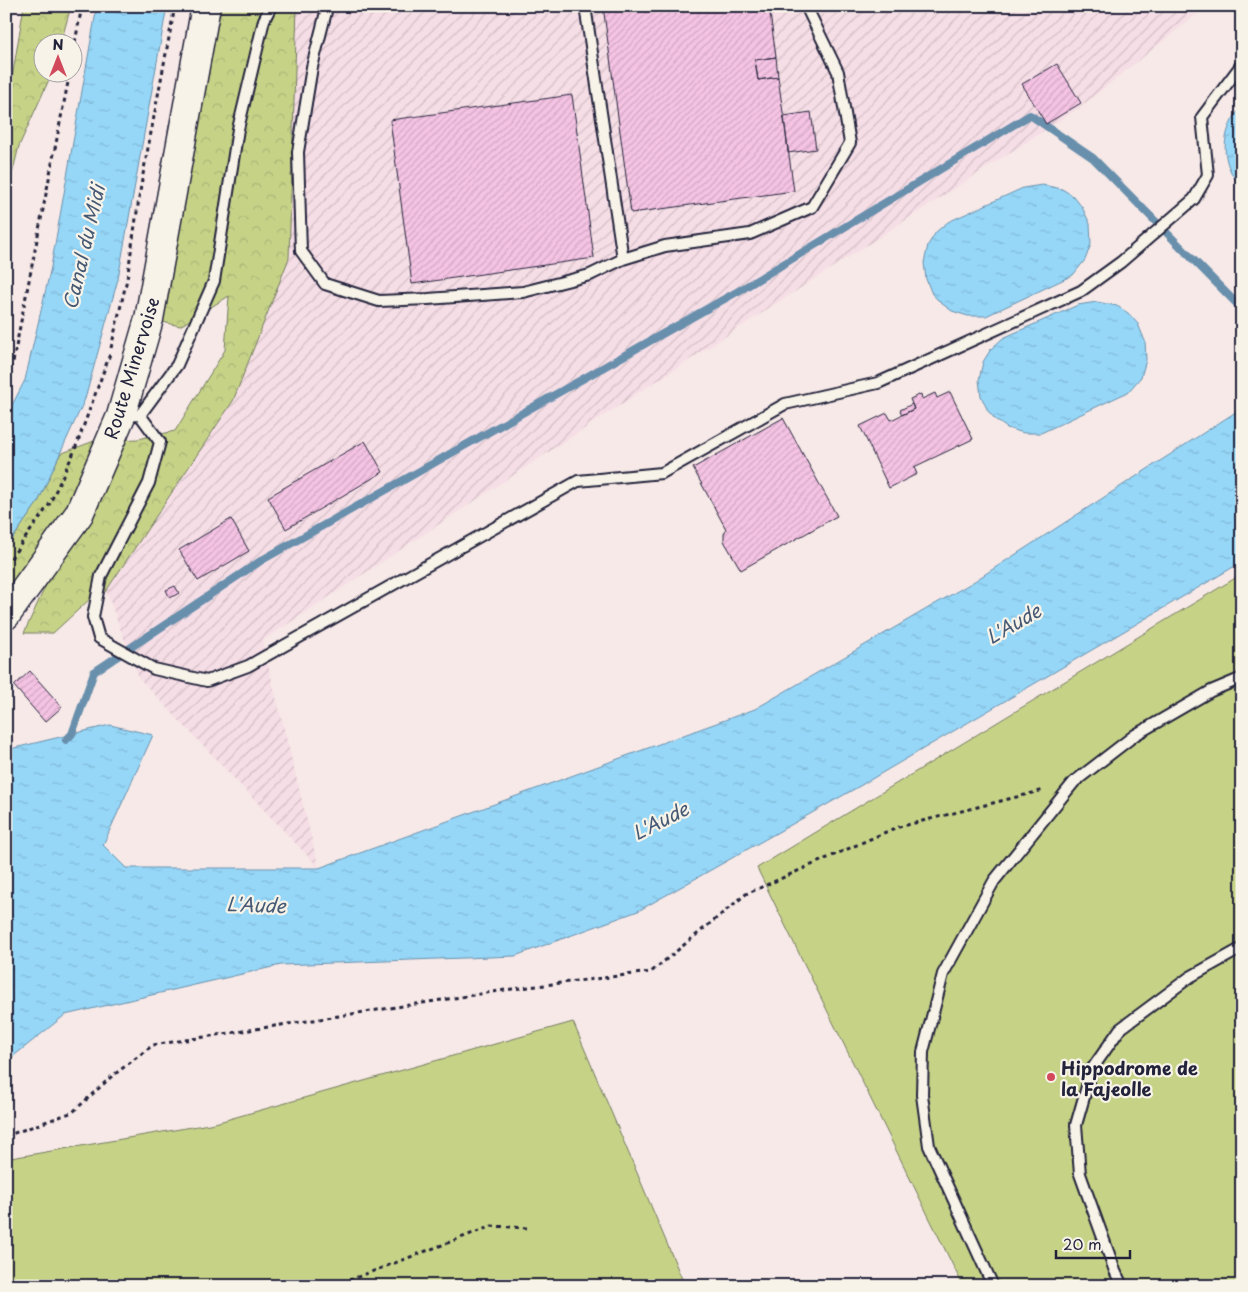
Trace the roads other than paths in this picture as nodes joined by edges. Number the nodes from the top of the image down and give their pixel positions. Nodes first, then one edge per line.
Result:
1 (206, 6) edge
2 (271, 6) edge
3 (324, 6) edge
4 (585, 6) edge
5 (806, 6) edge
6 (1242, 64) edge
7 (623, 260) junction
8 (130, 416) junction
9 (6, 615) edge
10 (1242, 678) edge
11 (1242, 948) edge
12 (993, 1286) edge
13 (1122, 1286) edge

1 - 8 main road, Route Minervoise
2 - 8 lane
3 - 7 lane
4 - 7 lane
5 - 7 lane
6 - 8 lane
8 - 9 main road, Route Minervoise
10 - 12 lane
11 - 13 lane

